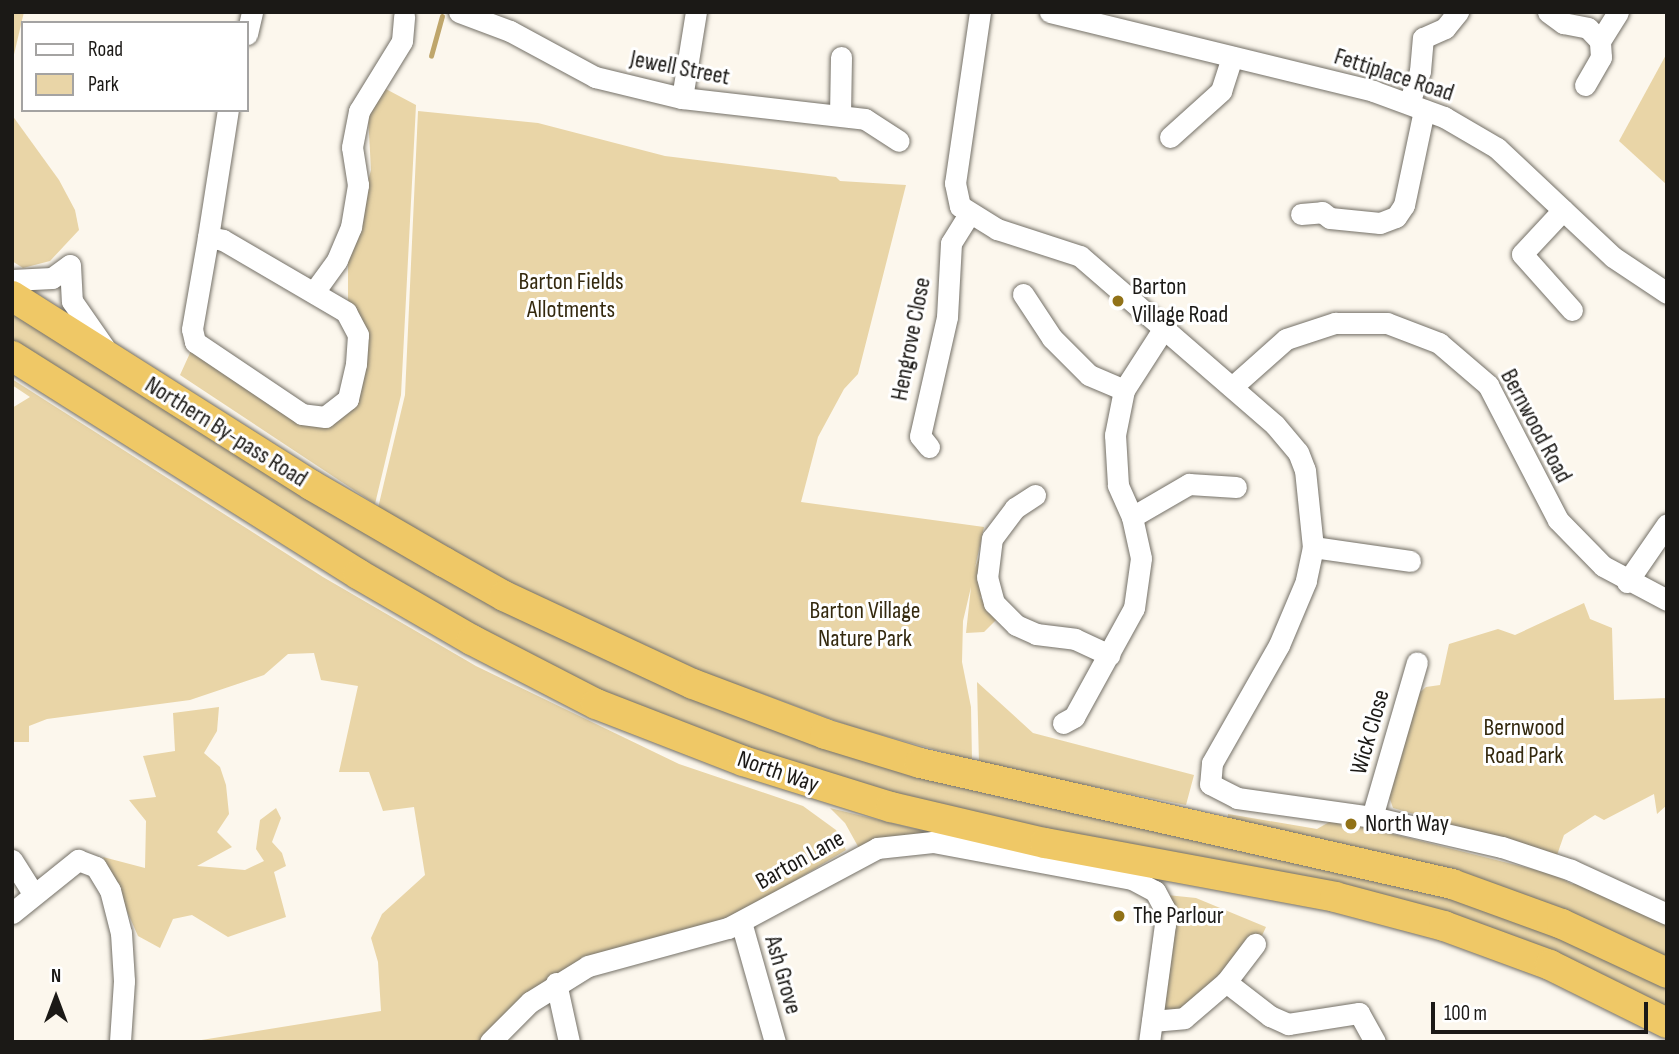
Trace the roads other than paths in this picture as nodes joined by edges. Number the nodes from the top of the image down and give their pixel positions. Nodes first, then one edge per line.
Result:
1 (252, 12) edge
2 (458, 12) edge
3 (696, 12) edge
4 (980, 12) edge
5 (1050, 12) edge
6 (1458, 12) edge
7 (1548, 12) edge
8 (1618, 12) edge
9 (400, 13) edge
10 (248, 30) edge
11 (1600, 41) junction
12 (841, 57) dead end
13 (1232, 57) junction
14 (1585, 85) dead end
15 (682, 98) junction
16 (1417, 106) junction
17 (228, 112) edge
18 (840, 115) junction
19 (1170, 137) dead end
20 (899, 141) dead end
21 (1563, 210) junction
22 (969, 214) junction
23 (1301, 214) dead end
24 (208, 237) junction
25 (12, 281) edge
26 (314, 292) junction
27 (1667, 293) edge
28 (1023, 294) dead end
29 (12, 296) edge
30 (1572, 310) dead end
31 (1164, 328) junction
32 (12, 356) edge
33 (121, 366) junction
34 (1232, 387) junction
35 (1124, 390) junction
36 (919, 442) dead end
37 (1236, 487) dead end
38 (1035, 495) dead end
39 (1132, 517) junction
40 (1667, 524) edge
41 (1313, 547) junction
42 (1410, 561) dead end
43 (358, 575) joint
44 (1627, 582) junction
45 (1667, 600) edge
46 (1111, 654) junction
47 (1417, 662) dead end
48 (1063, 723) dead end
49 (1372, 817) junction
50 (12, 860) edge
51 (34, 895) junction
52 (12, 913) edge
53 (1667, 914) edge
54 (741, 922) junction
55 (1255, 944) dead end
56 (1667, 973) edge
57 (1226, 982) junction
58 (556, 983) junction
59 (1667, 1023) edge
60 (1151, 1032) edge
61 (120, 1042) edge
62 (490, 1042) edge
63 (569, 1042) edge
64 (775, 1042) edge
65 (1375, 1042) edge

1 - 10 street
2 - 15 street, Jewell Street
3 - 15 street
4 - 22 street
5 - 13 street, Fettiplace Road
6 - 16 street
7 - 11 street
8 - 11 street
9 - 26 street
11 - 14 street
12 - 18 street
13 - 16 street, Fettiplace Road
13 - 19 street
15 - 18 street, Jewell Street
16 - 21 street, Fettiplace Road
16 - 23 street
17 - 24 street
18 - 20 street, Jewell Street
21 - 27 street, Fettiplace Road
21 - 30 street
22 - 31 street
22 - 36 street, Hengrove Close
24 - 26 street
24 - 26 street
25 - 33 street
28 - 35 street
29 - 33 highway, Northern By-pass Road
31 - 34 street
31 - 35 street
32 - 43 highway, Northern By-pass Road
33 - 56 highway, Northern By-pass Road
34 - 41 street
34 - 44 street, Bernwood Road
35 - 39 street
37 - 39 street
38 - 46 street
39 - 46 street
40 - 44 street
41 - 42 street
41 - 49 street
43 - 59 highway, North Way
44 - 45 street, Bernwood Road
46 - 48 street
47 - 49 street, Wick Close
49 - 53 street
50 - 51 street
51 - 52 street
51 - 61 street
54 - 58 street, Barton Lane
54 - 60 street, Barton Lane
54 - 64 street, Ash Grove
55 - 57 street
57 - 60 street
57 - 65 street
58 - 62 street, Barton Lane
58 - 63 street

